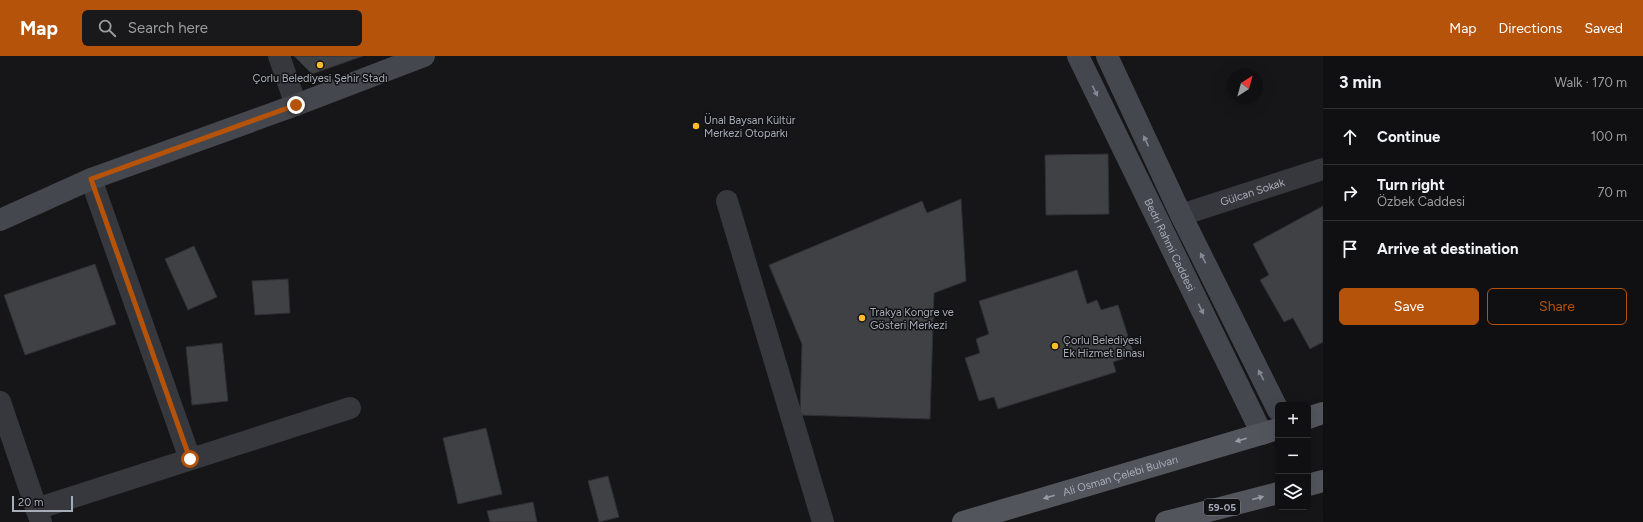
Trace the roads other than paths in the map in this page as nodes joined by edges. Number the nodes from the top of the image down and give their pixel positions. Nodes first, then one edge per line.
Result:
1 (279, 56) edge
2 (424, 56) edge
3 (1078, 56) edge
4 (1106, 56) edge
5 (296, 105) junction
6 (1323, 169) edge
7 (91, 179) junction
8 (727, 201) dead end
9 (1181, 215) junction
10 (0, 220) edge
11 (0, 402) edge
12 (1275, 404) edge
13 (350, 408) dead end
14 (1323, 413) edge
15 (1311, 417) edge
16 (1270, 432) edge
17 (190, 459) junction
18 (1323, 481) edge
19 (1311, 484) edge
20 (1275, 494) edge
21 (39, 516) edge
22 (1178, 521) edge
23 (823, 522) edge
24 (963, 522) edge

1 - 5 street
2 - 5 street
3 -> 16 street, Bedri Rahmi Caddesi
9 -> 4 street, Bedri Rahmi Caddesi
5 - 7 street
6 - 9 street, Gülcan Sokak
7 - 10 street
7 - 17 street
8 - 23 street
12 -> 9 street, Bedri Rahmi Caddesi
11 - 21 street
13 - 17 street
14 - 15 main road
16 -> 24 main road, Ali Osman Çelebi Bulvarı
17 - 21 street
18 - 19 main road
22 -> 20 main road, 59-05

